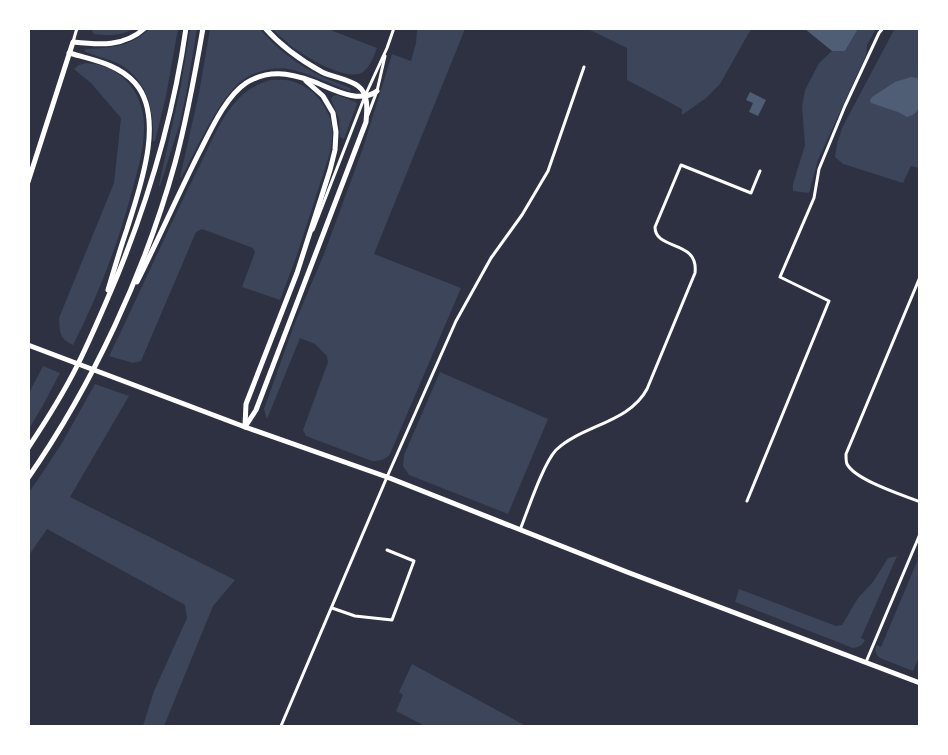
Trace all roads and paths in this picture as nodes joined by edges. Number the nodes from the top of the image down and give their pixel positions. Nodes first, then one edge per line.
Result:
1 (77, 28) edge
2 (146, 28) edge
3 (186, 28) edge
4 (203, 28) edge
5 (265, 28) edge
6 (394, 28) edge
7 (883, 28) edge
8 (73, 42) junction
9 (387, 48) junction
10 (69, 53) junction
11 (584, 67) dead end
12 (302, 78) junction
13 (376, 91) junction
14 (365, 96) junction
15 (366, 122) junction
16 (760, 171) dead end
17 (28, 182) edge
18 (297, 273) junction
19 (920, 277) edge
20 (96, 326) junction
21 (113, 330) junction
22 (28, 345) edge
23 (245, 427) junction
24 (29, 448) edge
25 (28, 477) edge
26 (387, 477) junction
27 (747, 501) dead end
28 (920, 502) edge
29 (520, 530) junction
30 (920, 534) edge
31 (387, 550) dead end
32 (332, 608) junction
33 (866, 662) junction
34 (920, 683) edge
35 (281, 726) edge

1 - 8 street
2 - 8 main road
3 - 20 main road
4 - 21 main road
5 - 14 main road
6 - 9 street
7 - 27 street
8 - 10 main road
9 - 13 street
9 - 14 street
10 - 17 main road
10 - 20 main road
11 - 26 street
12 - 14 main road
12 - 18 main road
12 - 21 main road
13 - 14 main road
13 - 15 street
14 - 15 main road
14 - 18 street
15 - 23 main road
16 - 29 street
18 - 23 main road
19 - 28 street
20 - 24 main road
21 - 25 main road
22 - 23 main road
23 - 26 main road
26 - 29 main road
26 - 32 street
29 - 33 main road
30 - 33 street
31 - 32 street
32 - 35 street
33 - 34 main road

